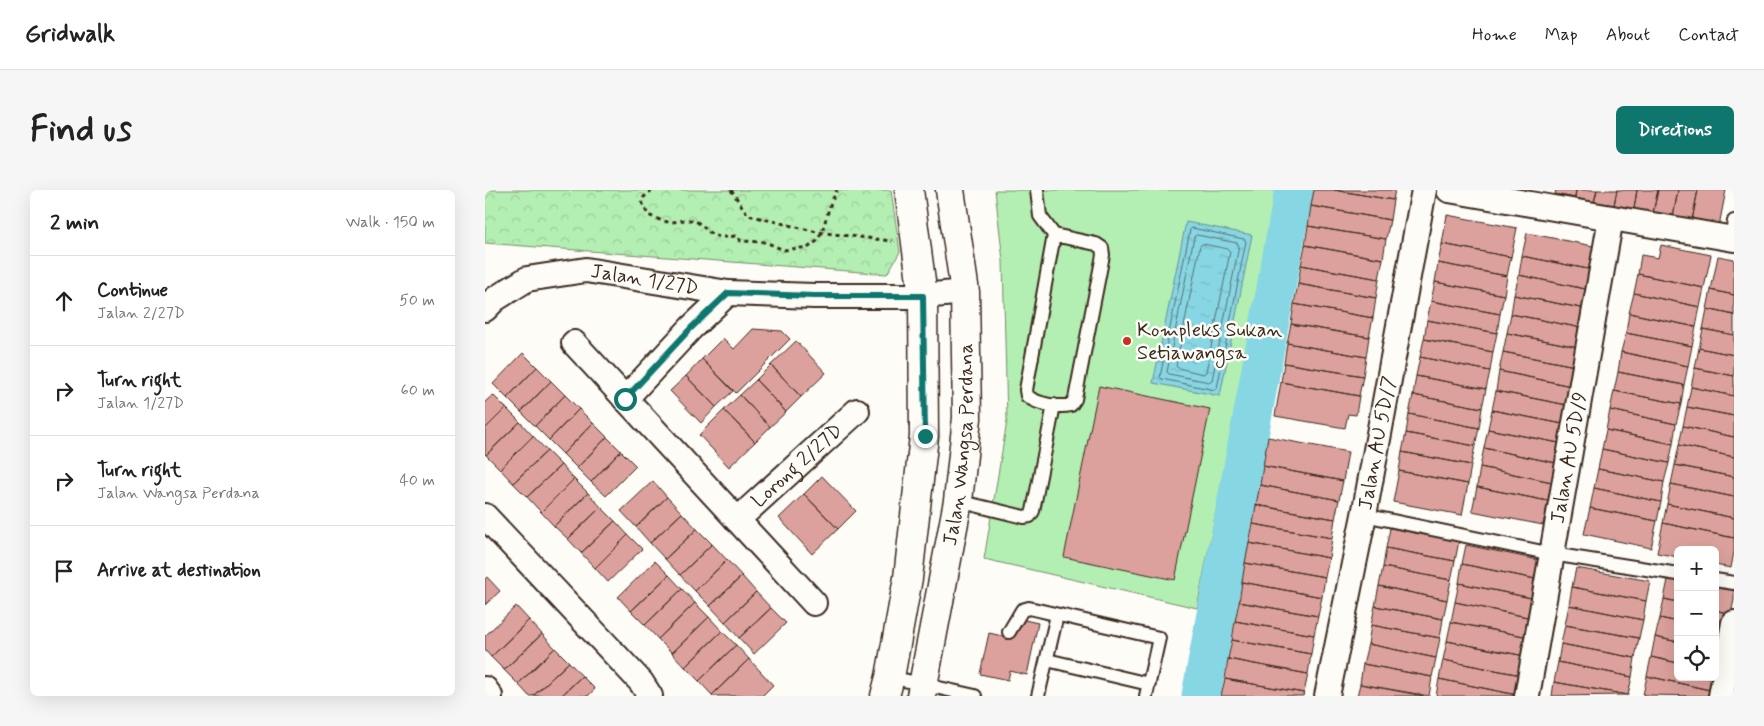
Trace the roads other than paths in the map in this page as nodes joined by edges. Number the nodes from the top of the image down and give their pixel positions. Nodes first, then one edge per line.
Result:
1 (909, 190) edge
2 (950, 190) edge
3 (1037, 190) edge
4 (1424, 190) edge
5 (1449, 190) edge
6 (1611, 218) junction
7 (1733, 233) edge
8 (1054, 235) junction
9 (965, 292) junction
10 (728, 293) junction
11 (923, 296) junction
12 (485, 309) edge
13 (573, 343) dead end
14 (625, 399) junction
15 (1054, 405) junction
16 (857, 411) dead end
17 (958, 501) junction
18 (1364, 515) junction
19 (485, 516) edge
20 (737, 520) junction
21 (1552, 554) junction
22 (1674, 573) edge
23 (1719, 581) edge
24 (1734, 583) edge
25 (814, 603) dead end
26 (1057, 615) junction
27 (1734, 623) edge
28 (1009, 632) dead end
29 (1047, 660) junction
30 (887, 686) edge
31 (485, 689) edge
32 (923, 690) edge
33 (1147, 690) edge
34 (490, 696) edge
35 (650, 696) edge
36 (975, 696) edge
37 (1038, 696) edge
38 (1327, 696) edge
39 (1527, 696) edge
40 (1721, 696) edge

1 - 11 main road, Jalan Wangsa Perdana
2 - 9 main road, Jalan Wangsa Perdana
3 - 8 lane
4 - 18 street, Jalan AU 5D/7
5 - 6 street
6 - 7 street
6 - 21 street, Jalan AU 5D/9
8 - 15 lane
8 - 15 lane
9 - 11 street, Jalan 1/27D
9 - 17 main road, Jalan Wangsa Perdana
10 - 11 street, Jalan 1/27D
10 - 12 street, Jalan 1/27D
10 - 14 street
11 - 30 main road, Jalan Wangsa Perdana
13 - 14 street
14 - 20 street
15 - 17 lane
16 - 20 street, Lorong 2/27D
17 - 32 main road, Jalan Wangsa Perdana
18 - 21 lane
18 - 38 street, Jalan AU 5D/7
19 - 35 street
20 - 25 street
21 - 22 lane
21 - 39 street, Jalan AU 5D/9
23 - 24 lane
26 - 28 lane
26 - 29 lane
26 - 33 lane
27 - 40 street
29 - 33 lane
29 - 37 lane
30 - 32 lane
31 - 34 street
32 - 36 lane

